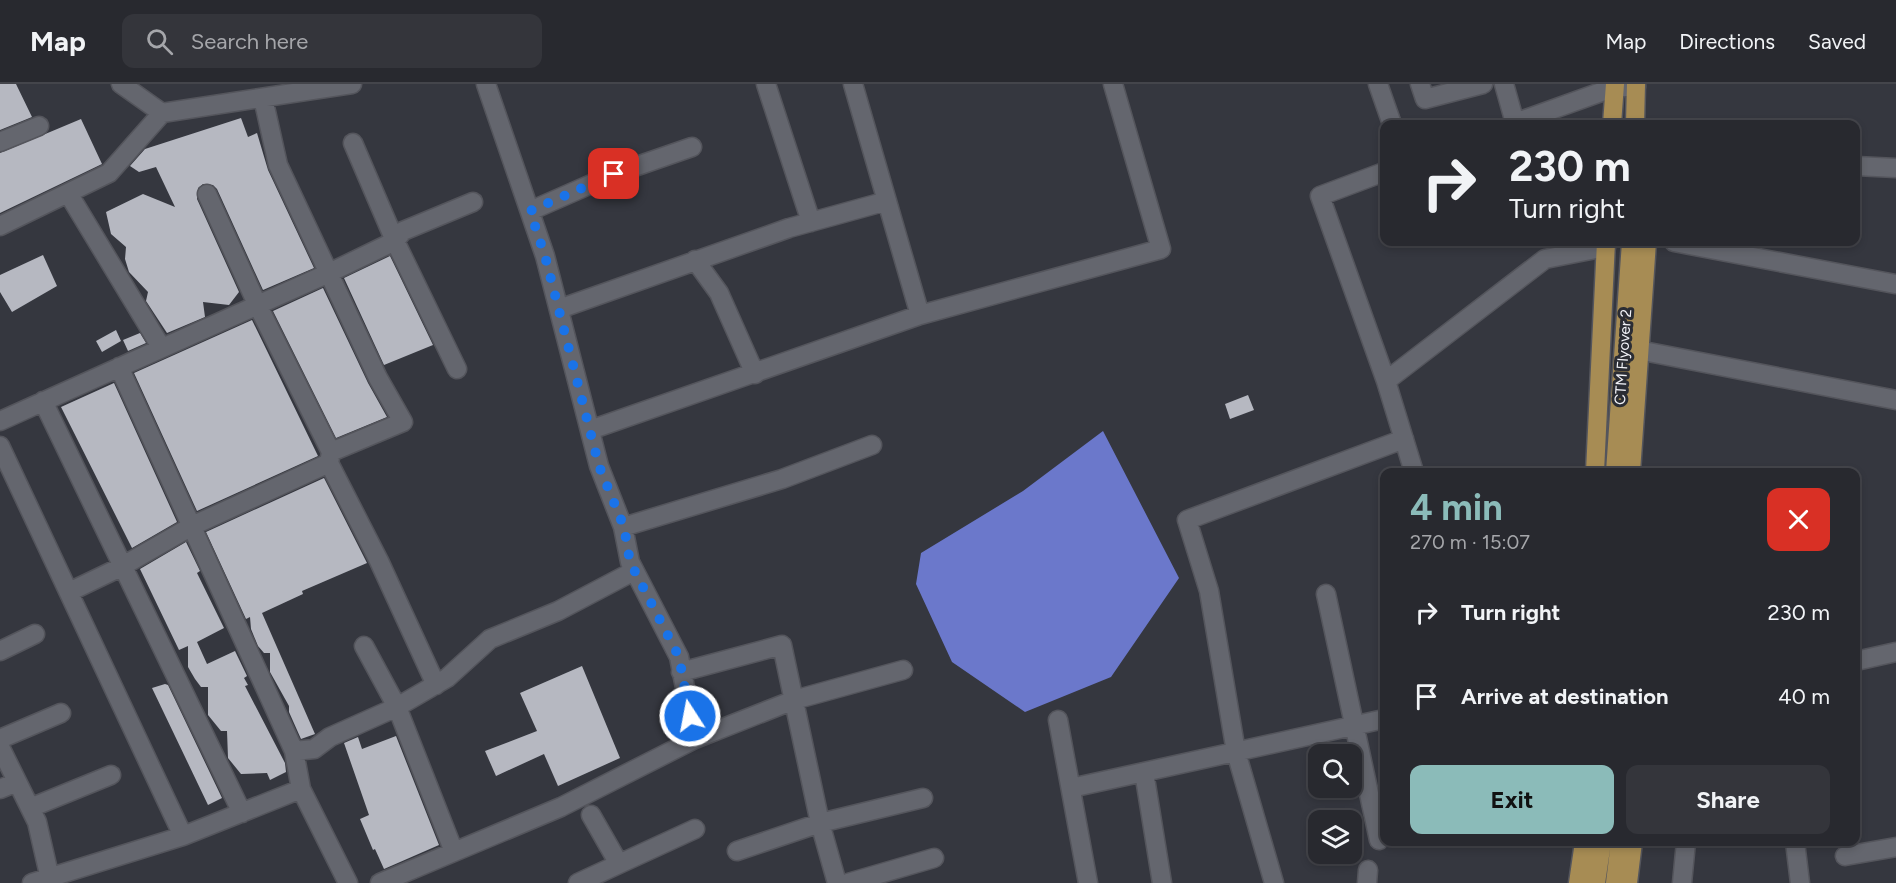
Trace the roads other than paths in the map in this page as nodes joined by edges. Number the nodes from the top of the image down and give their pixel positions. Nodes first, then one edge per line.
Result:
1 (352, 84) edge
2 (486, 84) edge
3 (766, 84) edge
4 (853, 84) edge
5 (1113, 84) edge
6 (1378, 84) edge
7 (1420, 84) edge
8 (1483, 84) edge
9 (1504, 84) edge
10 (129, 85) edge
11 (1615, 85) edge
12 (1636, 86) edge
13 (266, 93) edge
14 (162, 113) junction
15 (1391, 120) edge
16 (1513, 120) edge
17 (1524, 120) edge
18 (1612, 120) edge
19 (1635, 120) edge
20 (39, 126) dead end
21 (0, 142) edge
22 (353, 143) dead end
23 (692, 147) dead end
24 (1860, 166) edge
25 (1896, 168) edge
26 (1380, 174) edge
27 (68, 193) junction
28 (207, 194) dead end
29 (887, 201) junction
30 (473, 202) dead end
31 (530, 211) junction
32 (811, 222) junction
33 (0, 226) edge
34 (395, 241) junction
35 (1598, 246) edge
36 (1606, 246) edge
37 (1631, 246) edge
38 (1647, 246) edge
39 (1695, 246) edge
40 (695, 260) junction
41 (329, 273) junction
42 (1896, 284) edge
43 (257, 304) junction
44 (559, 309) junction
45 (920, 315) junction
46 (161, 347) junction
47 (1638, 350) junction
48 (119, 367) junction
49 (457, 369) dead end
50 (755, 374) junction
51 (1386, 381) junction
52 (1896, 400) edge
53 (43, 401) junction
54 (0, 421) edge
55 (590, 430) junction
56 (1404, 439) junction
57 (872, 445) dead end
58 (1, 452) edge
59 (330, 458) junction
60 (1413, 468) edge
61 (1594, 468) edge
62 (1616, 468) edge
63 (1630, 468) edge
64 (192, 526) junction
65 (624, 527) junction
66 (121, 567) junction
67 (634, 571) junction
68 (69, 592) junction
69 (1326, 594) dead end
70 (35, 634) dead end
71 (364, 646) dead end
72 (0, 651) edge
73 (1896, 652) edge
74 (1860, 660) edge
75 (903, 670) dead end
76 (681, 672) junction
77 (436, 686) junction
78 (794, 700) junction
79 (397, 707) junction
80 (61, 713) dead end
81 (1058, 720) dead end
82 (1380, 720) edge
83 (1355, 726) junction
84 (0, 739) edge
85 (695, 739) junction
86 (0, 747) edge
87 (294, 751) junction
88 (1236, 752) junction
89 (1144, 772) junction
90 (111, 775) dead end
91 (8, 785) edge
92 (1071, 788) junction
93 (301, 789) junction
94 (923, 798) dead end
95 (30, 808) junction
96 (242, 813) junction
97 (591, 814) dead end
98 (820, 823) junction
99 (695, 829) dead end
100 (183, 836) junction
101 (1380, 840) dead end
102 (1583, 846) edge
103 (1601, 846) edge
104 (1620, 846) edge
105 (1633, 846) edge
106 (1686, 846) edge
107 (1795, 846) edge
108 (1896, 846) edge
109 (737, 851) dead end
110 (454, 852) junction
111 (1845, 856) dead end
112 (934, 858) dead end
113 (619, 864) junction
114 (51, 880) edge
115 (32, 883) edge
116 (348, 883) edge
117 (380, 883) edge
118 (578, 883) edge
119 (837, 883) edge
120 (848, 883) edge
121 (1088, 883) edge
122 (1162, 883) edge
123 (1274, 883) edge
124 (1578, 883) edge
125 (1596, 883) edge
126 (1616, 883) edge
127 (1628, 883) edge
128 (1682, 883) edge
129 (1800, 883) edge

1 - 13 street
2 - 31 street
3 - 32 street
4 - 29 street
5 - 45 street
6 - 15 street
7 - 8 street
9 - 16 street
10 - 14 street
11 - 12 street
11 - 17 street
11 - 18 main road
12 - 19 main road
13 - 14 street
13 - 41 street
14 - 27 street
20 - 21 street
22 - 34 street
23 - 31 street
24 - 25 street
26 - 51 street
27 - 33 street
27 - 46 street
28 - 43 street
29 - 32 street
29 - 45 street
30 - 34 street
31 - 44 street
32 - 40 street
34 - 41 street
34 - 49 street
35 - 51 street
36 - 61 main road
37 - 62 main road, CTM Flyover 2
38 - 47 main road
39 - 42 street
40 - 44 street
40 - 50 street
41 - 43 street
41 - 59 street
43 - 46 street
43 - 59 street
44 - 55 street
45 - 50 street
46 - 48 street
47 - 52 street
47 - 63 main road
48 - 53 street
48 - 64 street
50 - 55 street
51 - 56 street
53 - 54 street
53 - 66 street
55 - 65 street
56 - 60 street
56 - 88 street
57 - 65 street
58 - 68 street
59 - 64 street
59 - 77 street
64 - 66 street
64 - 87 street
65 - 67 street
66 - 68 street
66 - 96 street
67 - 76 street
67 - 77 street
68 - 100 street
69 - 83 street
70 - 72 street
71 - 79 street
73 - 74 street
75 - 78 street
76 - 78 street
76 - 85 street
77 - 79 street
78 - 85 street
78 - 98 street
79 - 87 street
79 - 110 street
80 - 84 street
81 - 92 street
82 - 83 street
83 - 88 street
83 - 101 street
85 - 110 street
86 - 91 street
87 - 93 street
88 - 89 street
88 - 123 street
89 - 92 street
89 - 122 street
90 - 95 street
91 - 95 street
92 - 121 street
93 - 96 street
93 - 116 street
94 - 98 street
95 - 114 street
96 - 100 street
97 - 113 street
98 - 109 street
98 - 119 street
99 - 113 street
100 - 114 street
102 - 124 main road
103 - 125 main road
104 - 126 main road
105 - 127 main road
106 - 128 street
107 - 129 street
108 - 111 street
110 - 117 street
112 - 120 street
113 - 118 street
114 - 115 street

